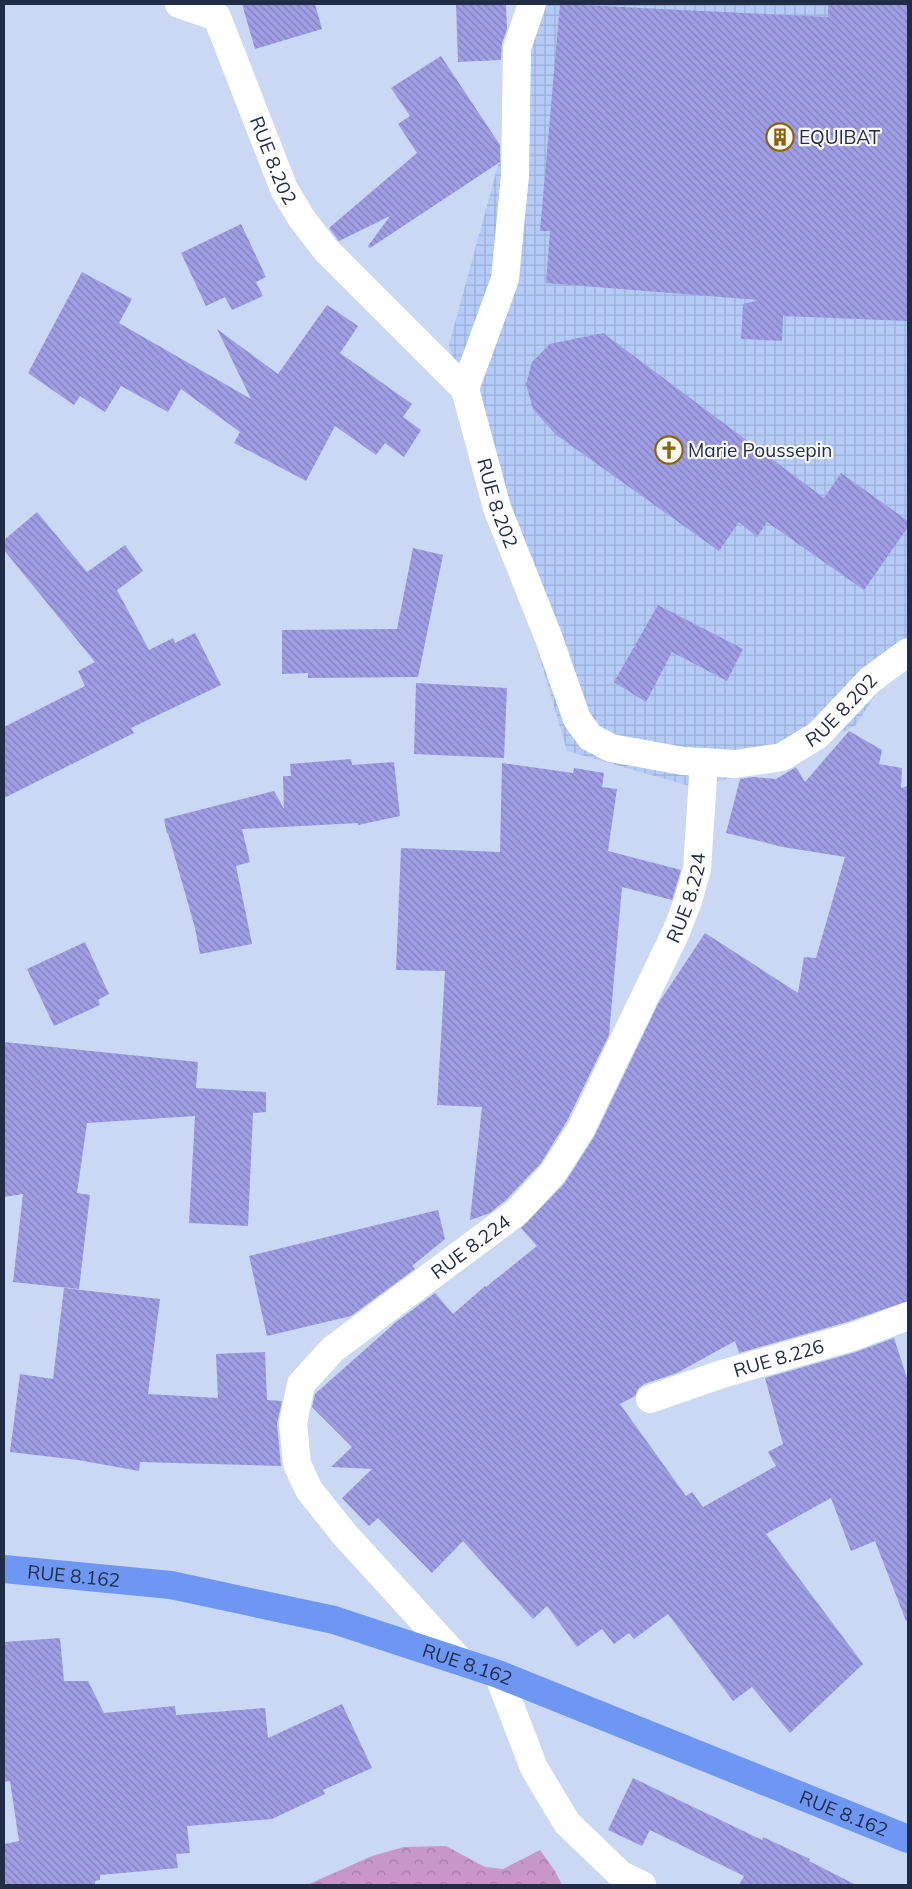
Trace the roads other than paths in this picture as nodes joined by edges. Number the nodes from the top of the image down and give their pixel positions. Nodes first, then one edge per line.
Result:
1 (179, 4) edge
2 (532, 4) edge
3 (216, 10) edge
4 (465, 389) junction
5 (908, 652) edge
6 (704, 762) junction
7 (908, 1316) edge
8 (650, 1399) dead end
9 (4, 1569) edge
10 (460, 1662) junction
11 (498, 1674) junction
12 (908, 1839) edge
13 (642, 1885) edge

1 - 3 street, RUE 8.202
2 - 4 street
3 - 4 street, RUE 8.202
4 - 6 street, RUE 8.202
5 - 6 street, RUE 8.202
6 - 10 street, RUE 8.224
7 - 8 street, RUE 8.226
9 - 10 highway, RUE 8.162
10 - 11 highway, RUE 8.162
11 - 12 highway, RUE 8.162
11 - 13 street

